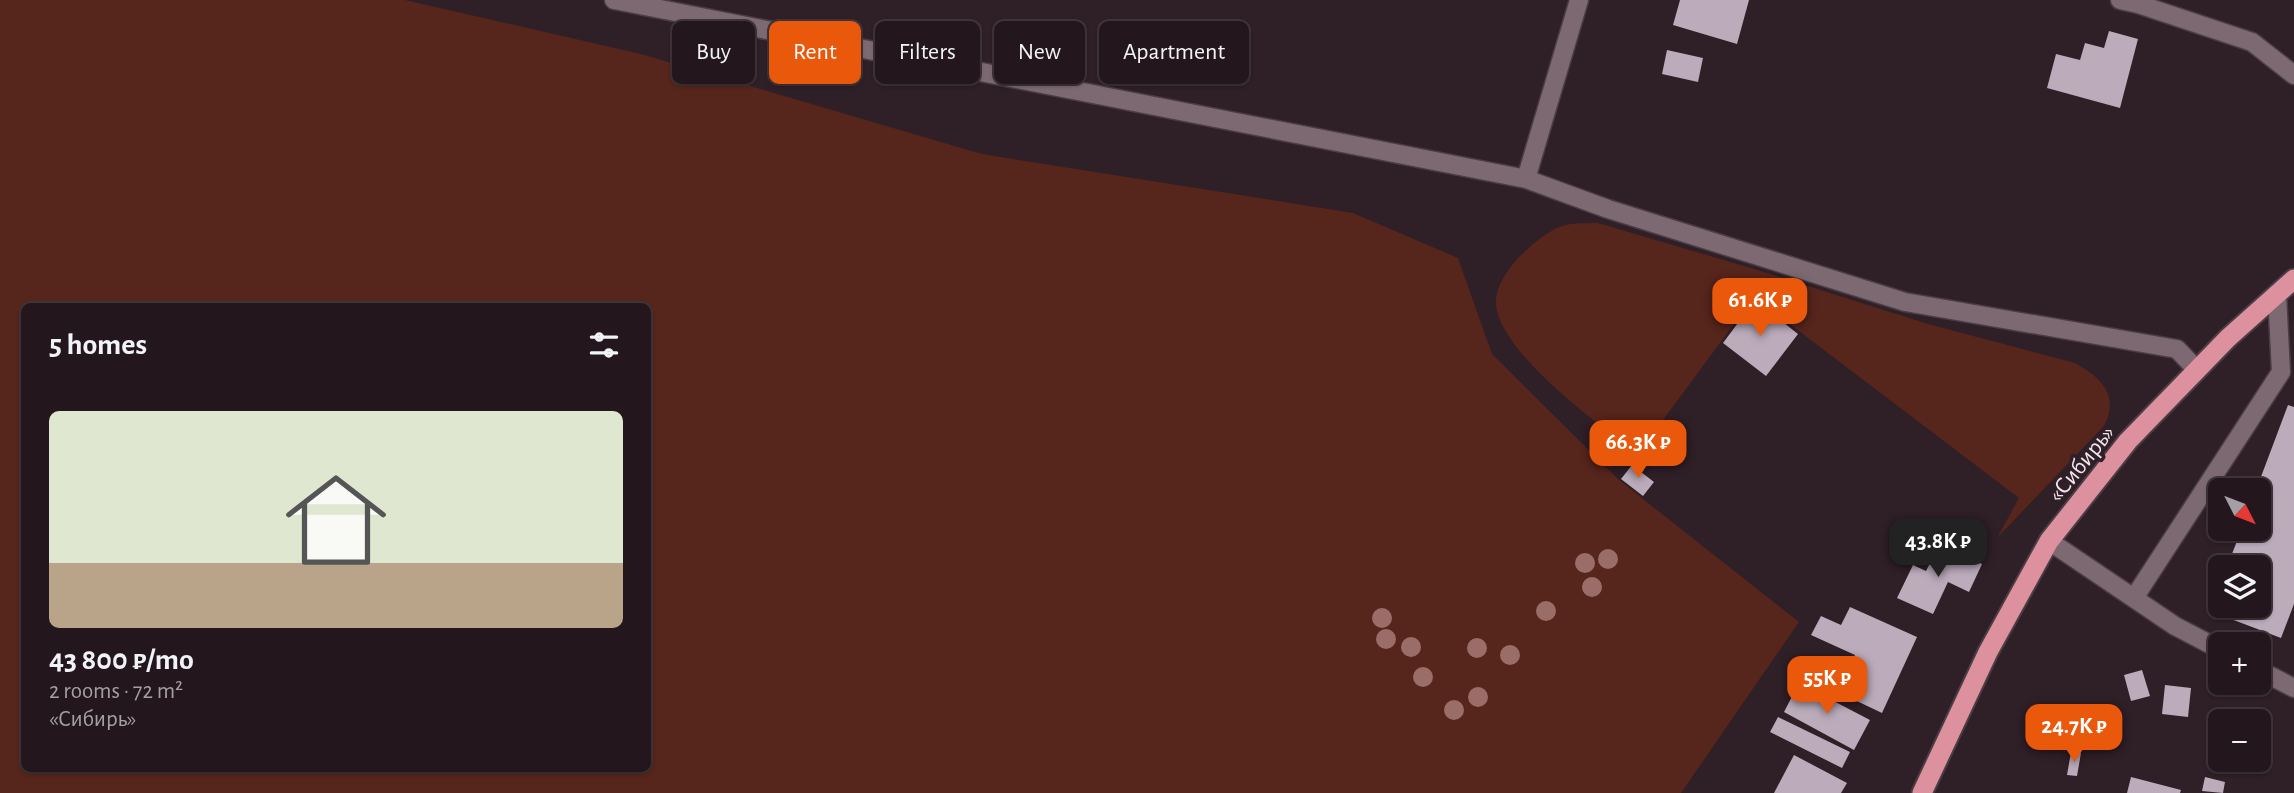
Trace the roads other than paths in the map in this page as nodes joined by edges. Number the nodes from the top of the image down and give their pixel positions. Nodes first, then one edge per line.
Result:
1 (614, 0) edge
2 (1579, 0) edge
3 (2120, 0) edge
4 (665, 5) edge
5 (2294, 75) edge
6 (1526, 179) junction
7 (2294, 279) edge
8 (2277, 294) junction
9 (2197, 370) junction
10 (2287, 371) edge
11 (2049, 541) junction
12 (2134, 598) junction
13 (2208, 643) edge
14 (2271, 676) edge
15 (2294, 688) edge
16 (1922, 793) edge

1 - 4 lane
2 - 6 lane
3 - 5 lane
4 - 6 lane
6 - 9 lane
7 - 8 highway, «Сибирь»
8 - 9 highway, «Сибирь»
8 - 10 lane
9 - 11 highway, «Сибирь»
10 - 12 lane
11 - 12 lane
11 - 16 highway, «Сибирь»
12 - 13 lane
14 - 15 lane

